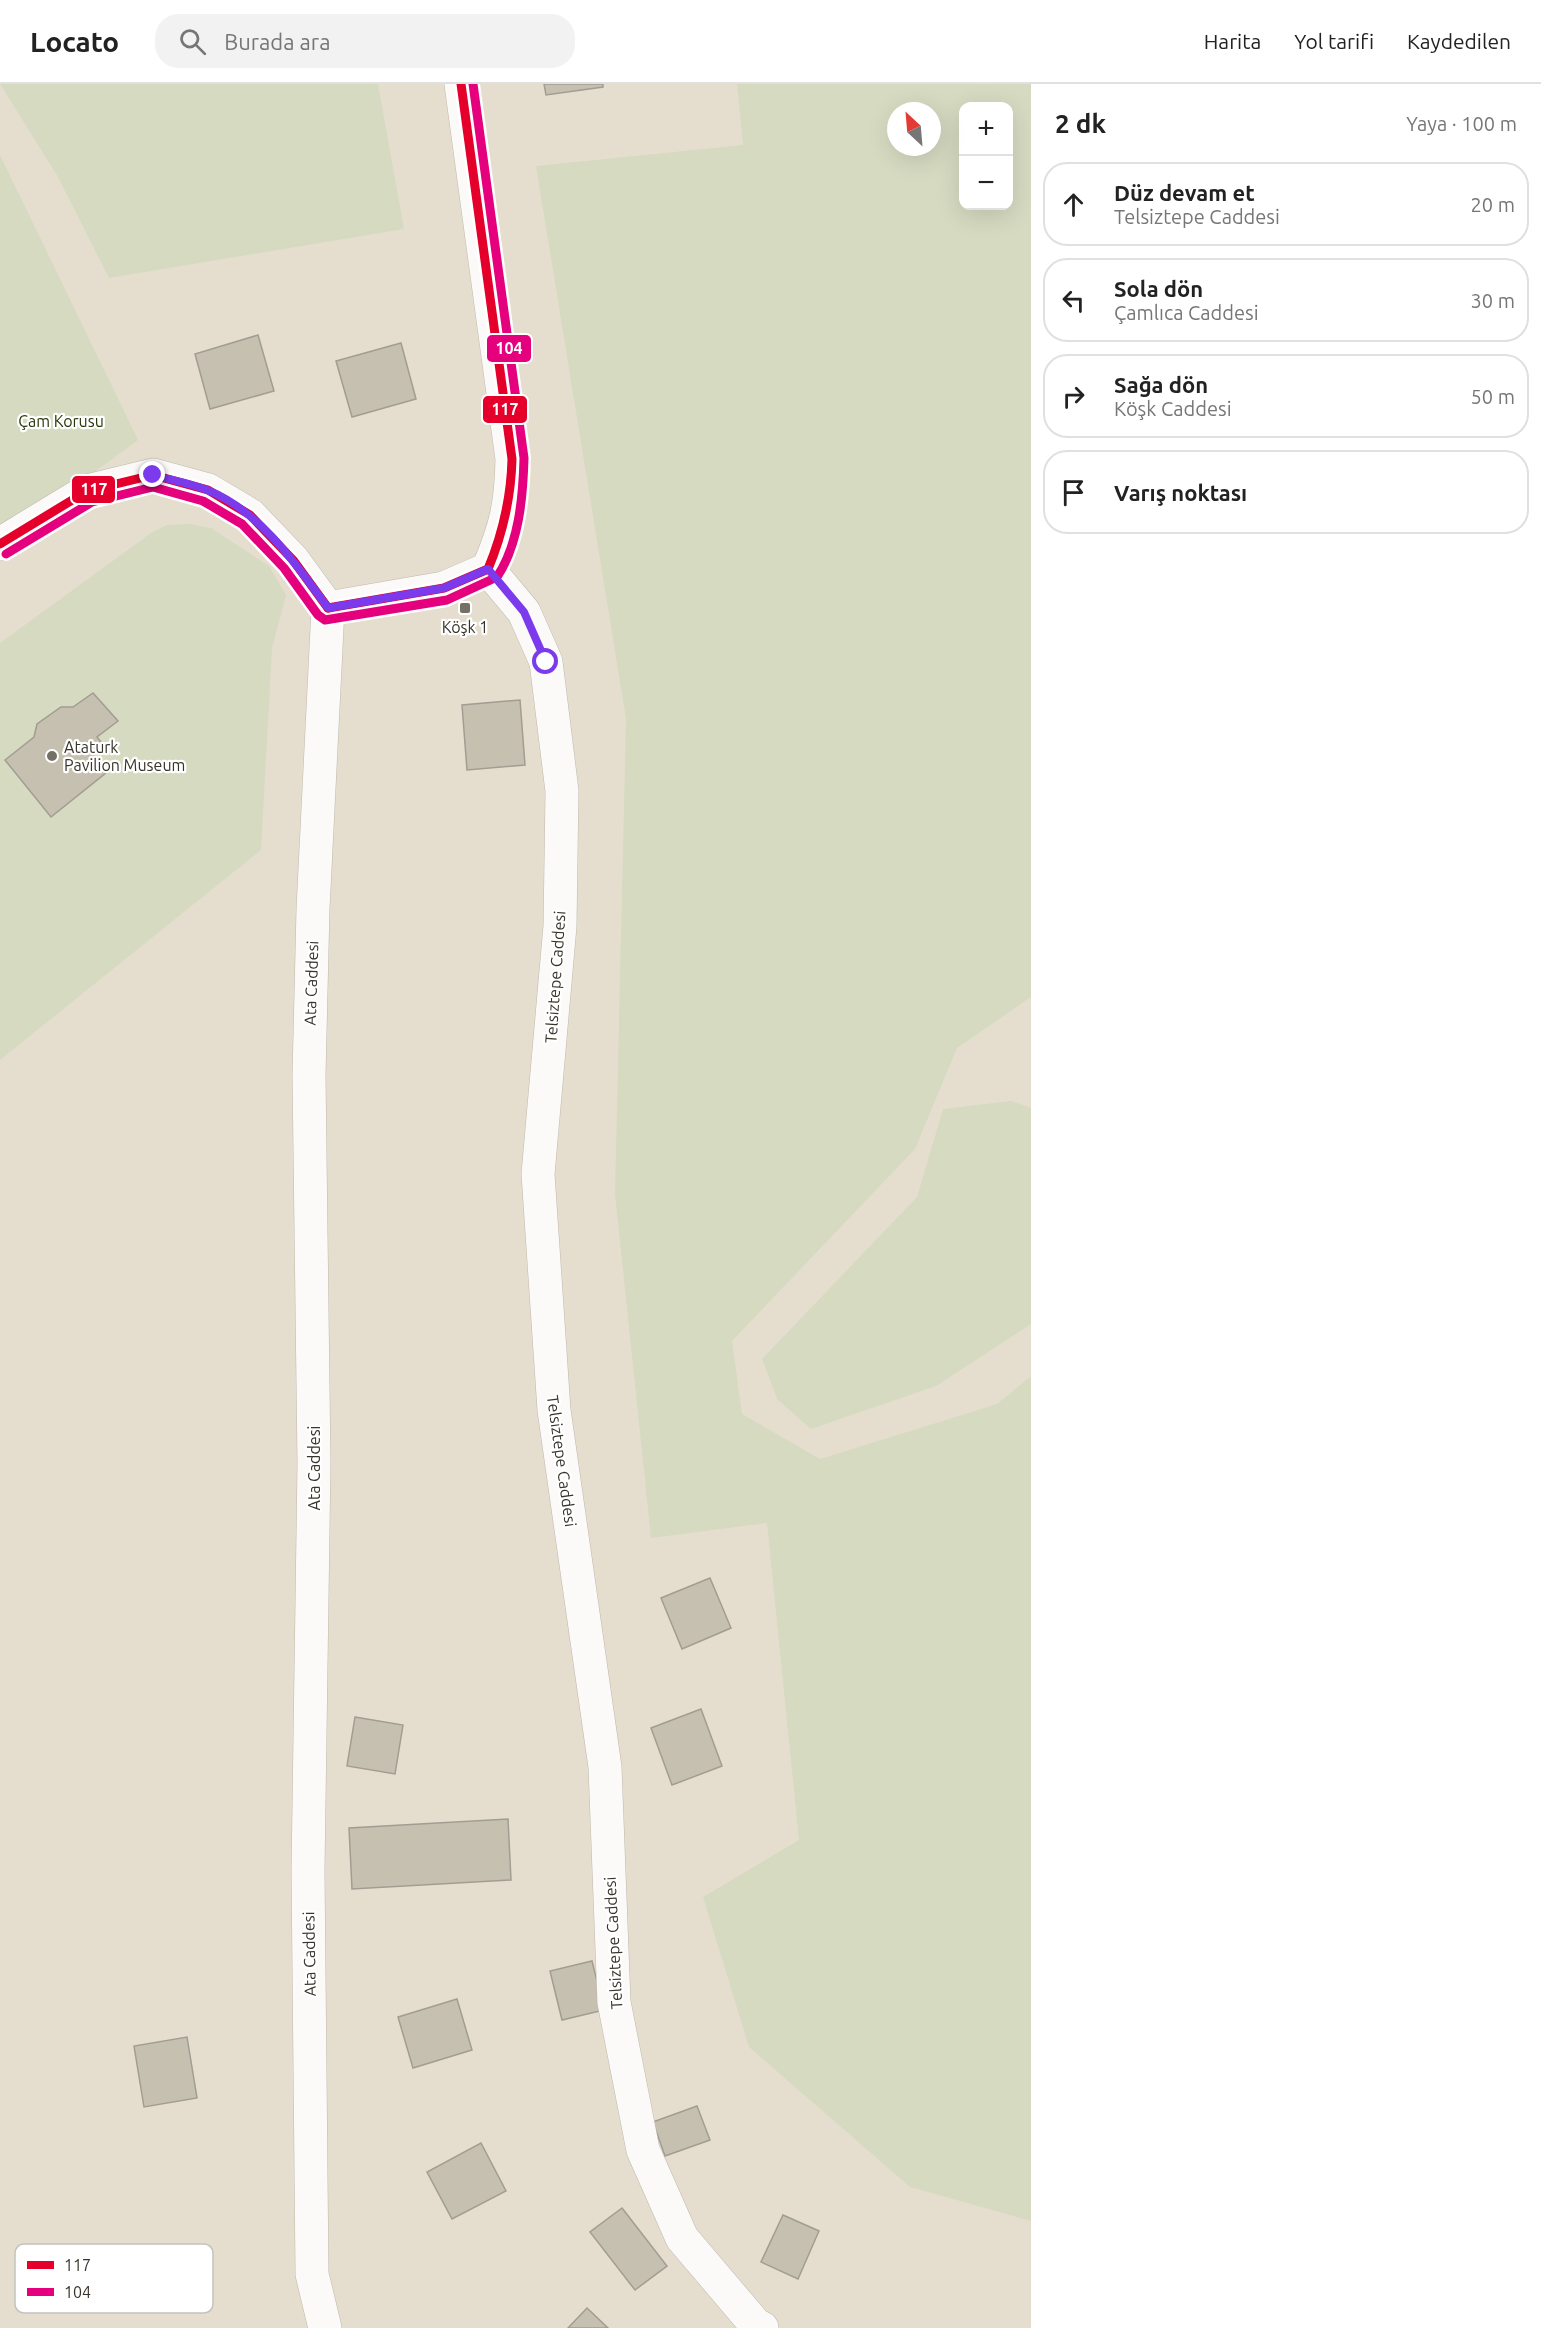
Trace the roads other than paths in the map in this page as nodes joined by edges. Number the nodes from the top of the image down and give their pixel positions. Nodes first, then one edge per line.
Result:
1 (461, 84) edge
2 (0, 544) edge
3 (488, 569) junction
4 (328, 608) junction
5 (325, 2328) edge
6 (762, 2328) edge

1 - 3 street
2 - 4 street
3 - 4 street
3 - 6 street, Telsiztepe Caddesi
4 - 5 street, Ata Caddesi

